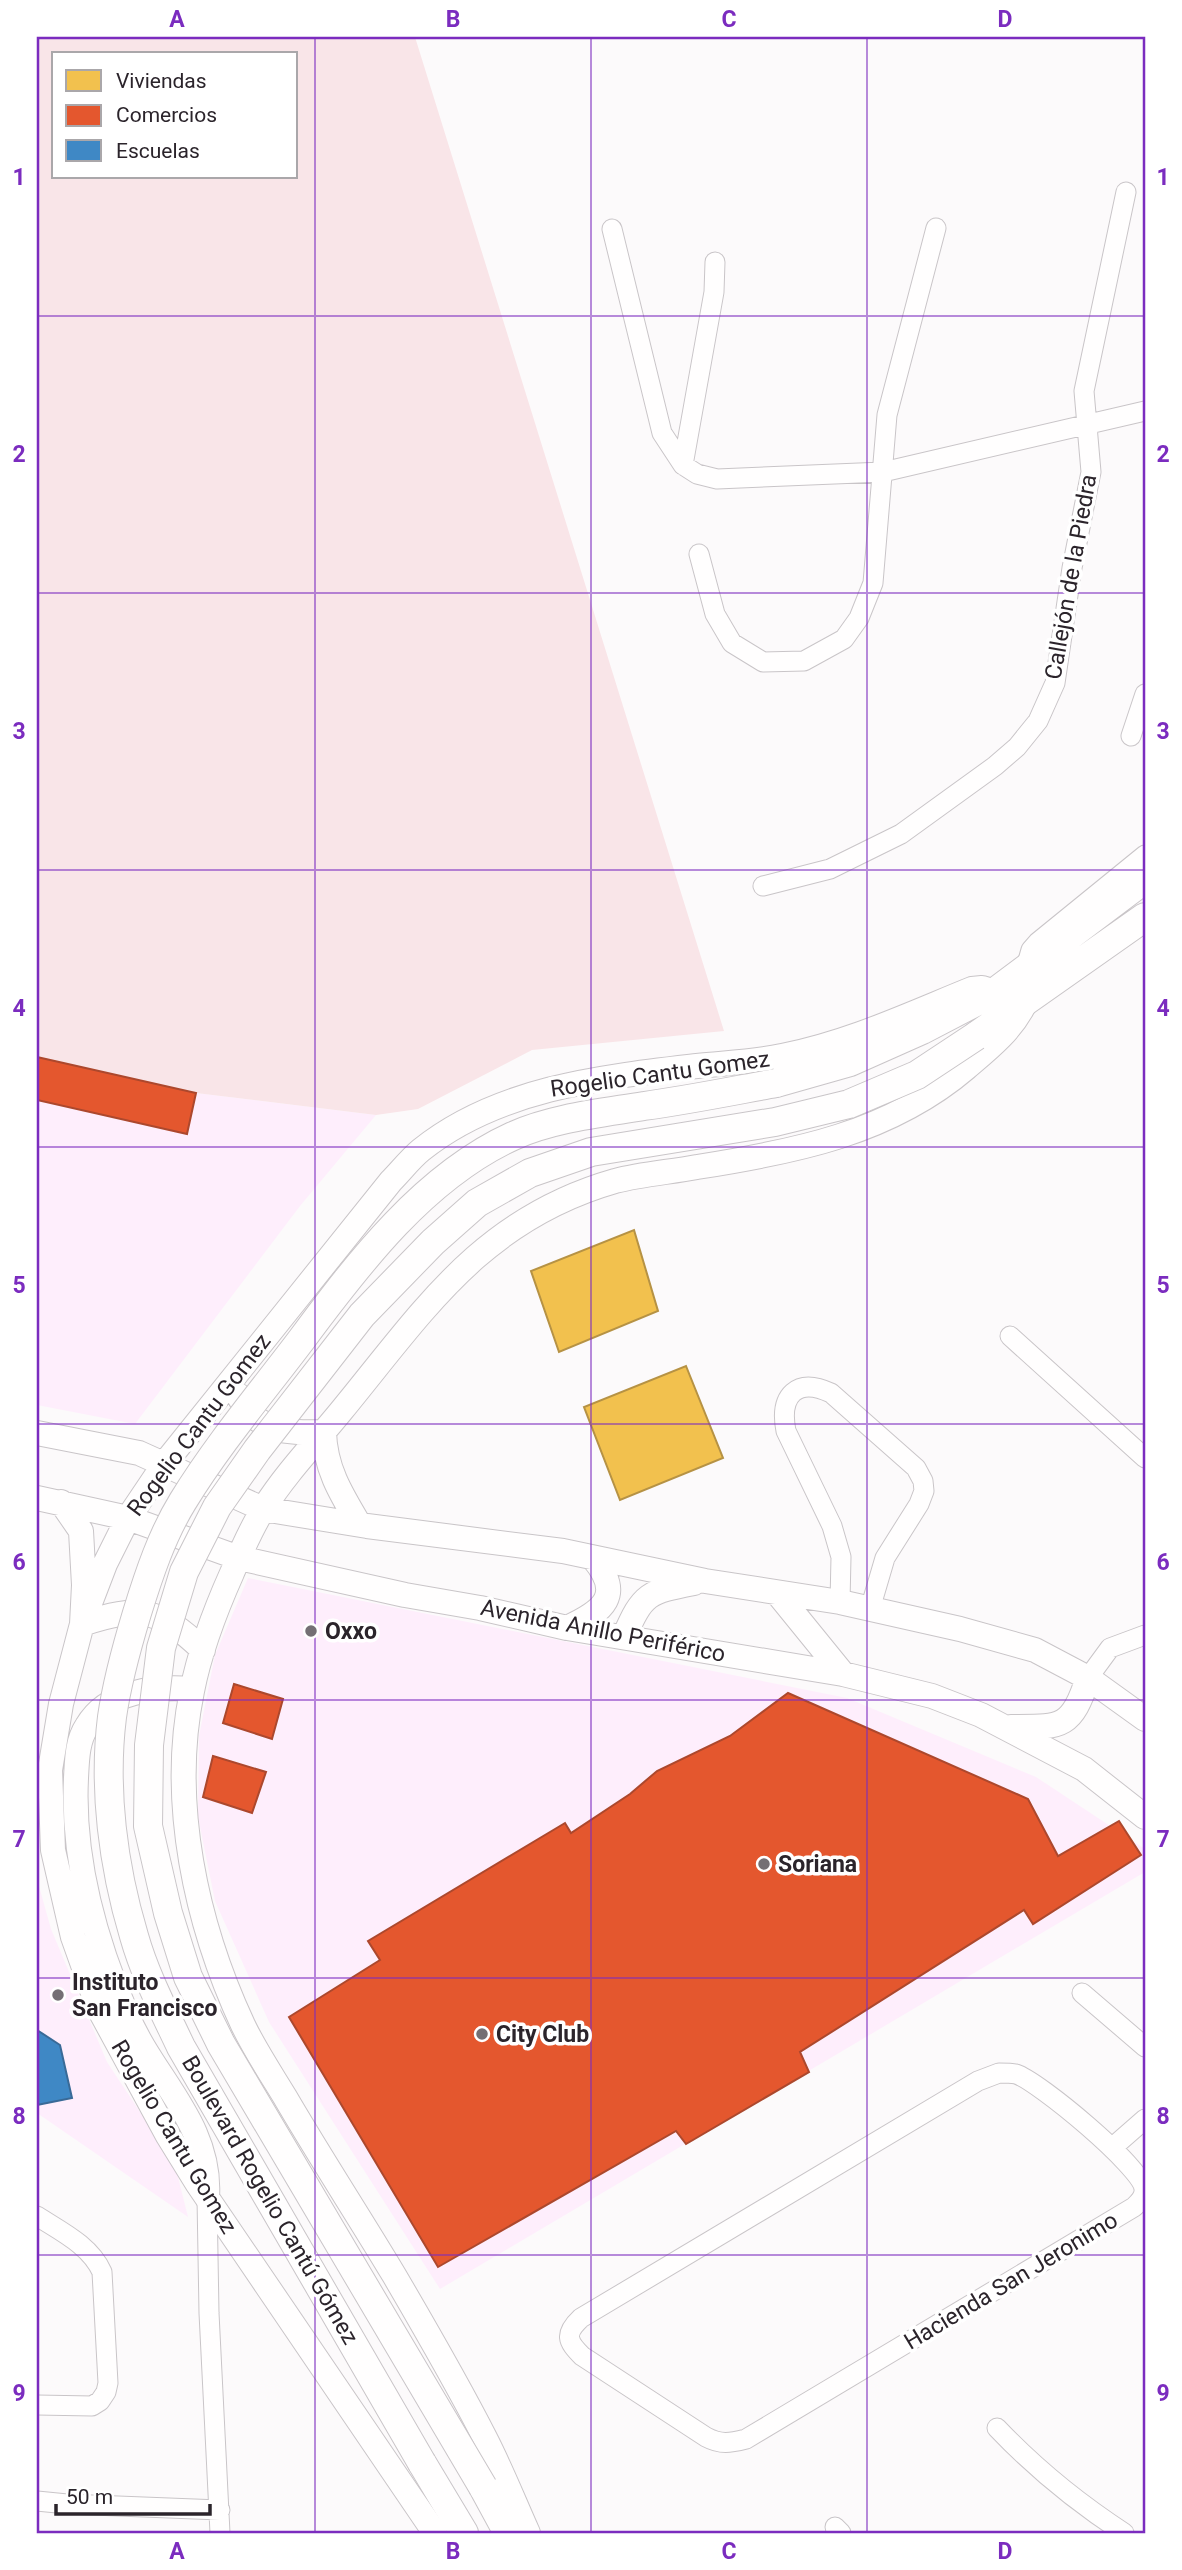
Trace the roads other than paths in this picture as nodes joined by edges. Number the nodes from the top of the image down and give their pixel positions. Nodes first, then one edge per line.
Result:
1 (1126, 192) dead end
2 (936, 228) dead end
3 (612, 229) dead end
4 (716, 262) dead end
5 (1145, 411) edge
6 (1086, 424) junction
7 (683, 465) junction
8 (883, 472) junction
9 (699, 554) dead end
10 (1145, 694) edge
11 (1130, 736) dead end
12 (1145, 855) edge
13 (1145, 879) edge
14 (763, 886) dead end
15 (1145, 917) edge
16 (1028, 968) junction
17 (995, 992) junction
18 (1024, 1000) junction
19 (1010, 1336) dead end
20 (233, 1378) junction
21 (324, 1432) junction
22 (37, 1433) edge
23 (1145, 1458) edge
24 (165, 1463) junction
25 (37, 1498) edge
26 (61, 1502) junction
27 (263, 1509) junction
28 (128, 1518) junction
29 (359, 1524) junction
30 (239, 1558) junction
31 (593, 1558) junction
32 (705, 1581) junction
33 (778, 1594) junction
34 (840, 1602) junction
35 (870, 1609) junction
36 (82, 1624) junction
37 (567, 1628) junction
38 (1145, 1635) edge
39 (624, 1637) junction
40 (202, 1650) junction
41 (843, 1674) junction
42 (1088, 1678) junction
43 (192, 1689) junction
44 (1145, 1719) edge
45 (1005, 1727) junction
46 (1145, 1817) edge
47 (1082, 1993) dead end
48 (1145, 2046) edge
49 (1145, 2119) edge
50 (1113, 2147) junction
51 (207, 2198) junction
52 (37, 2216) edge
53 (37, 2405) edge
54 (997, 2428) dead end
55 (37, 2501) edge
56 (220, 2510) junction
57 (220, 2533) edge
58 (435, 2533) edge
59 (464, 2533) edge
60 (508, 2533) edge
61 (528, 2533) edge
62 (1124, 2533) edge

1 - 6 street, Callejón de la Piedra
2 - 8 street
3 - 7 street
4 - 7 street
5 - 6 street
6 - 8 street
6 - 14 street, Callejón de la Piedra
7 - 8 street
8 - 9 street
10 - 11 street
12 - 16 street
13 - 16 main road, Boulevard Rogelio Cantú Gómez
15 - 18 main road, Boulevard Rogelio Cantú Gómez
16 - 17 main road, Boulevard Rogelio Cantú Gómez
17 - 20 street, Rogelio Cantu Gomez
17 - 59 main road, Boulevard Rogelio Cantú Gómez, bridge
18 - 21 street
18 - 60 main road, Boulevard Rogelio Cantú Gómez, bridge
19 - 23 street
20 - 21 street
20 - 24 street, Rogelio Cantu Gomez
21 - 27 street
21 - 29 street
22 - 24 street
24 - 27 street
24 - 28 street, Rogelio Cantu Gomez
25 - 26 street, Avenida Anillo Periférico
26 - 28 street, Avenida Anillo Periférico
26 - 36 street
27 - 29 street
27 - 30 street
28 - 30 street, Avenida Anillo Periférico
28 - 36 street, Rogelio Cantu Gomez
29 - 31 street
30 - 37 street, Avenida Anillo Periférico
30 - 40 street
31 - 32 street
31 - 37 street
32 - 33 street
32 - 39 street
33 - 34 street
33 - 41 street
34 - 35 street
34 - 35 street
35 - 42 street
36 - 40 street
36 - 51 street, Rogelio Cantu Gomez
37 - 39 street, Avenida Anillo Periférico
38 - 42 street
39 - 41 street, Avenida Anillo Periférico
40 - 43 street
41 - 45 street, Avenida Anillo Periférico
42 - 44 street
42 - 45 street
43 - 51 street
43 - 61 street
45 - 46 street, Avenida Anillo Periférico
47 - 48 street
49 - 50 street
50 - 50 street, Hacienda San Jeronimo
51 - 56 street
51 - 58 street, Rogelio Cantu Gomez
52 - 53 street
54 - 62 street
55 - 56 street
56 - 57 street

